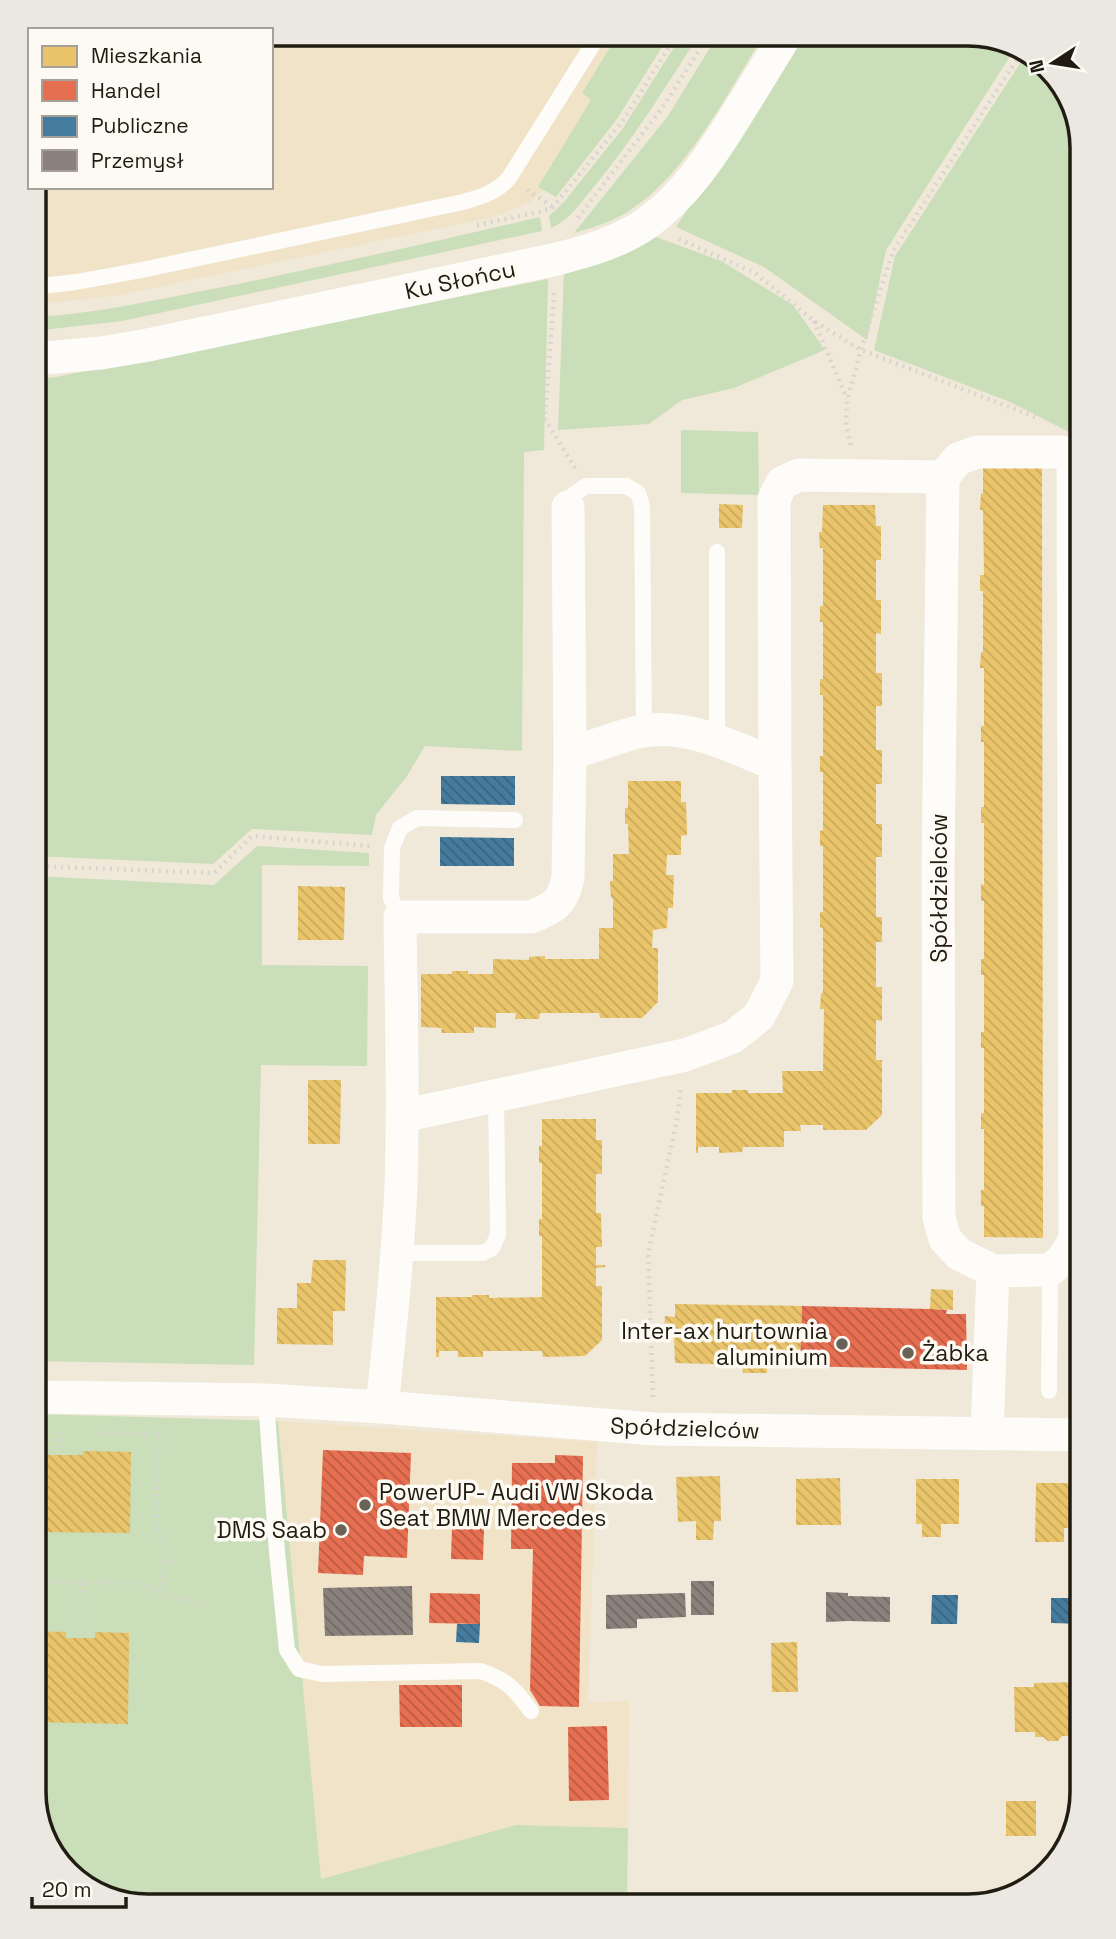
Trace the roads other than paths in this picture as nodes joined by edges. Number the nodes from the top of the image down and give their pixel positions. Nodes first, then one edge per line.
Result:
1 (592, 46) edge
2 (779, 46) edge
3 (46, 285) edge
4 (46, 358) edge
5 (1070, 458) edge
6 (943, 477) junction
7 (577, 497) joint
8 (717, 552) dead end
9 (644, 731) junction
10 (717, 741) junction
11 (570, 754) junction
12 (775, 764) junction
13 (515, 820) dead end
14 (400, 918) junction
15 (496, 1096) junction
16 (402, 1116) junction
17 (1070, 1247) edge
18 (397, 1253) junction
19 (1050, 1270) junction
20 (993, 1271) junction
21 (1049, 1391) dead end
22 (46, 1397) edge
23 (266, 1400) junction
24 (383, 1407) junction
25 (988, 1434) junction
26 (1070, 1435) edge
27 (531, 1711) dead end

1 - 3 lane
2 - 4 street, Ku Słońcu
5 - 6 street
6 - 12 street
6 - 20 street, Spółdzielców
7 - 9 lane
7 - 11 street
8 - 10 lane
9 - 10 street
9 - 11 street
10 - 12 street
11 - 14 street
12 - 15 street
13 - 14 lane
14 - 16 street
15 - 16 street
15 - 18 lane
16 - 18 street
17 - 19 street
18 - 24 street
19 - 20 street, Spółdzielców
19 - 21 lane
20 - 25 street
22 - 23 street, Spółdzielców
23 - 24 street, Spółdzielców
23 - 27 lane
24 - 25 street, Spółdzielców
25 - 26 street, Spółdzielców

